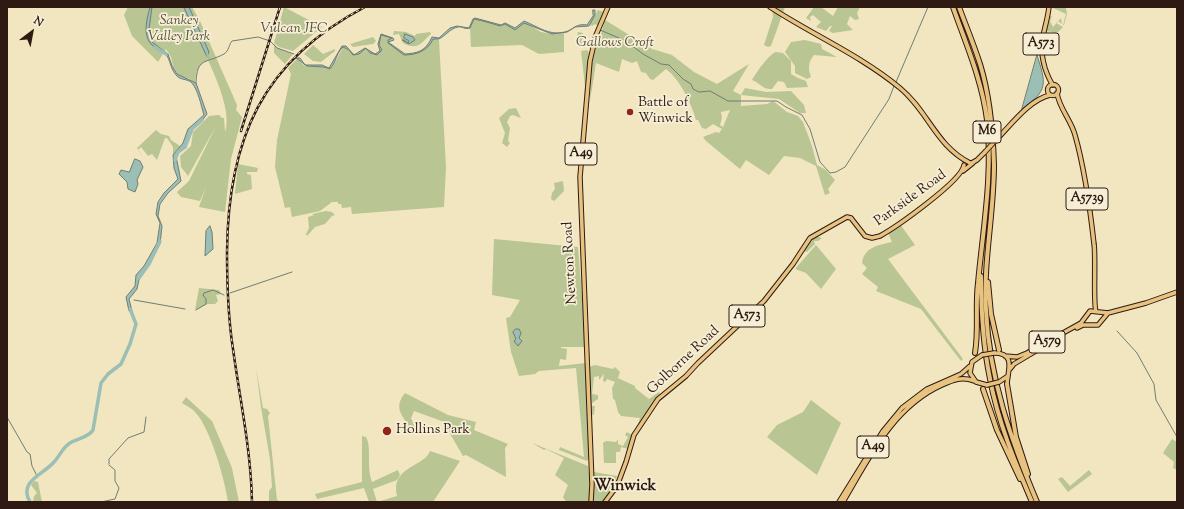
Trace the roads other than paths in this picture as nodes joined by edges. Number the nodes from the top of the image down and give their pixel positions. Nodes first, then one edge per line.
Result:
1 (608, 7) edge
2 (770, 7) edge
3 (953, 7) edge
4 (959, 7) edge
5 (1049, 7) edge
6 (1049, 80) junction
7 (1053, 85) junction
8 (1048, 88) junction
9 (1057, 93) junction
10 (1051, 95) junction
11 (1044, 96) junction
12 (1058, 99) junction
13 (964, 162) junction
14 (972, 163) junction
15 (963, 171) junction
16 (875, 237) joint
17 (980, 261) junction
18 (986, 262) junction
19 (1177, 292) edge
20 (1094, 303) junction
21 (1089, 312) junction
22 (1098, 312) junction
23 (1108, 313) junction
24 (1086, 318) junction
25 (1101, 319) junction
26 (1090, 325) junction
27 (999, 350) joint
28 (975, 353) joint
29 (1003, 355) junction
30 (972, 362) junction
31 (970, 366) junction
32 (1010, 369) junction
33 (1008, 375) junction
34 (949, 380) junction
35 (974, 381) junction
36 (979, 384) junction
37 (1007, 384) joint
38 (983, 389) joint
39 (1030, 485) junction
40 (591, 502) edge
41 (605, 502) edge
42 (839, 502) edge
43 (843, 502) edge
44 (1032, 502) edge
45 (1037, 502) edge

1 - 40 main road, Newton Road / A49
2 - 13 main road
3 - 17 highway, M6
4 - 18 highway, M6
5 - 6 main road, Parkside Road / A573
6 - 7 main road, Parkside Road / A573
6 - 8 main road, Parkside Road / A573
7 - 8 main road
7 - 9 main road, Parkside Road
8 - 10 main road
8 - 11 main road, Parkside Road
9 - 10 main road
9 - 12 main road, A5739
10 - 11 main road
10 - 12 main road
11 - 14 main road, Parkside Road, bridge
12 - 20 main road, A5739
13 - 14 main road, Parkside Road
13 - 14 main road
13 - 15 main road, Parkside Road
14 - 15 main road
15 - 16 main road, Parkside Road / A573
16 - 41 main road, Golborne Road / A573
17 - 28 highway
17 - 44 highway, M6
18 - 27 highway
18 - 39 highway, M6
19 - 23 main road
20 - 21 main road, A5739
20 - 22 main road, A5739
21 - 22 main road
21 - 24 main road
22 - 23 main road
22 - 25 main road
23 - 25 main road
24 - 26 main road
24 - 29 main road, A579
25 - 26 main road
26 - 32 main road, A579
27 - 29 main road
28 - 30 main road
29 - 30 main road, A579, bridge
29 - 32 main road
30 - 31 main road, A579
31 - 34 main road, A49
31 - 35 main road
32 - 33 main road
33 - 36 main road, bridge
33 - 37 main road
34 - 35 main road, A49
34 - 42 main road, A49
34 - 43 main road, A49
35 - 36 main road
36 - 38 main road
37 - 39 highway
38 - 44 highway
39 - 45 highway, M6

